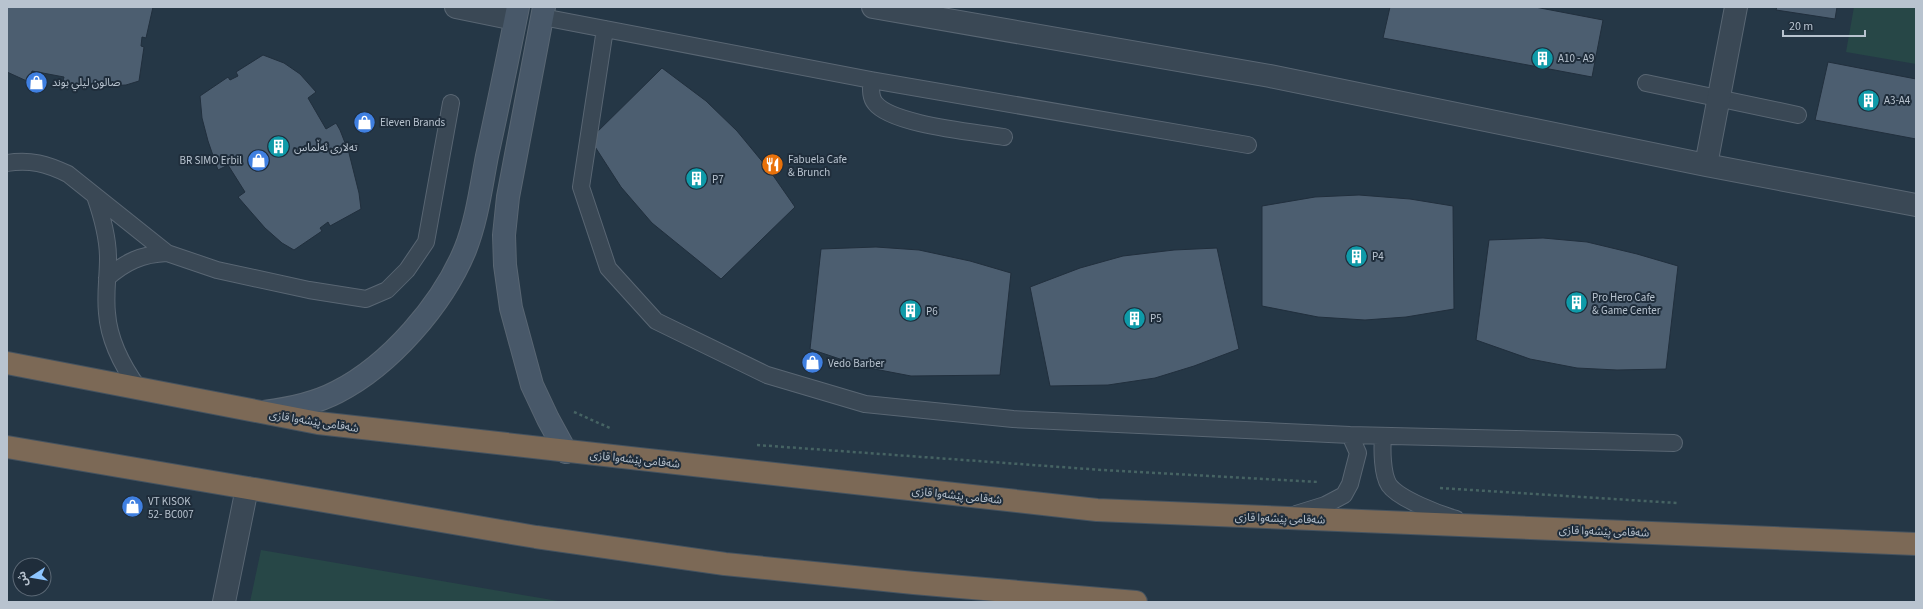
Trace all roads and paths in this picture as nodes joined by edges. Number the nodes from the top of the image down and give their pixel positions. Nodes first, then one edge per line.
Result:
1 (456, 7) edge
2 (873, 7) edge
3 (1736, 7) edge
4 (516, 13) edge
5 (548, 13) edge
6 (605, 29) junction
7 (871, 80) junction
8 (1646, 83) dead end
9 (1719, 98) junction
10 (451, 103) dead end
11 (1798, 116) dead end
12 (1004, 137) dead end
13 (1248, 145) dead end
14 (7, 163) edge
15 (1706, 165) junction
16 (95, 195) junction
17 (1916, 205) edge
18 (471, 231) junction
19 (504, 235) junction
20 (167, 253) junction
21 (107, 278) junction
22 (7, 363) edge
23 (139, 388) junction
24 (571, 410) dead end
25 (260, 412) junction
26 (616, 430) dead end
27 (1350, 435) junction
28 (1383, 436) junction
29 (1674, 443) dead end
30 (754, 444) dead end
31 (7, 447) edge
32 (566, 452) junction
33 (1350, 484) junction
34 (247, 488) junction
35 (1436, 488) dead end
36 (1677, 503) dead end
37 (1284, 518) junction
38 (1478, 526) junction
39 (1916, 544) edge
40 (224, 602) edge
41 (1136, 602) edge

1 - 4 street
2 - 15 street
3 - 9 street
4 - 18 street
5 - 6 lane
5 - 19 street
6 - 7 lane
6 - 27 lane
7 - 12 lane
7 - 13 lane
8 - 9 lane
9 - 11 lane
9 - 15 street
10 - 20 lane
14 - 16 lane
15 - 17 street
16 - 20 lane
16 - 21 lane
18 - 19 street
18 - 25 street
19 - 32 street
20 - 21 lane
21 - 23 lane
22 - 23 highway, شەقامی پێشەوا قازی
23 - 25 highway, شەقامی پێشەوا قازی
24 - 26 path
25 - 32 highway, شەقامی پێشەوا قازی
27 - 28 lane
27 - 33 lane
28 - 29 lane
28 - 38 lane
30 - 33 path
31 - 34 highway
32 - 37 highway, شەقامی پێشەوا قازی
33 - 37 lane
34 - 40 street
34 - 41 highway
35 - 36 path
37 - 38 highway, شەقامی پێشەوا قازی
38 - 39 highway, شەقامی پێشەوا قازی

